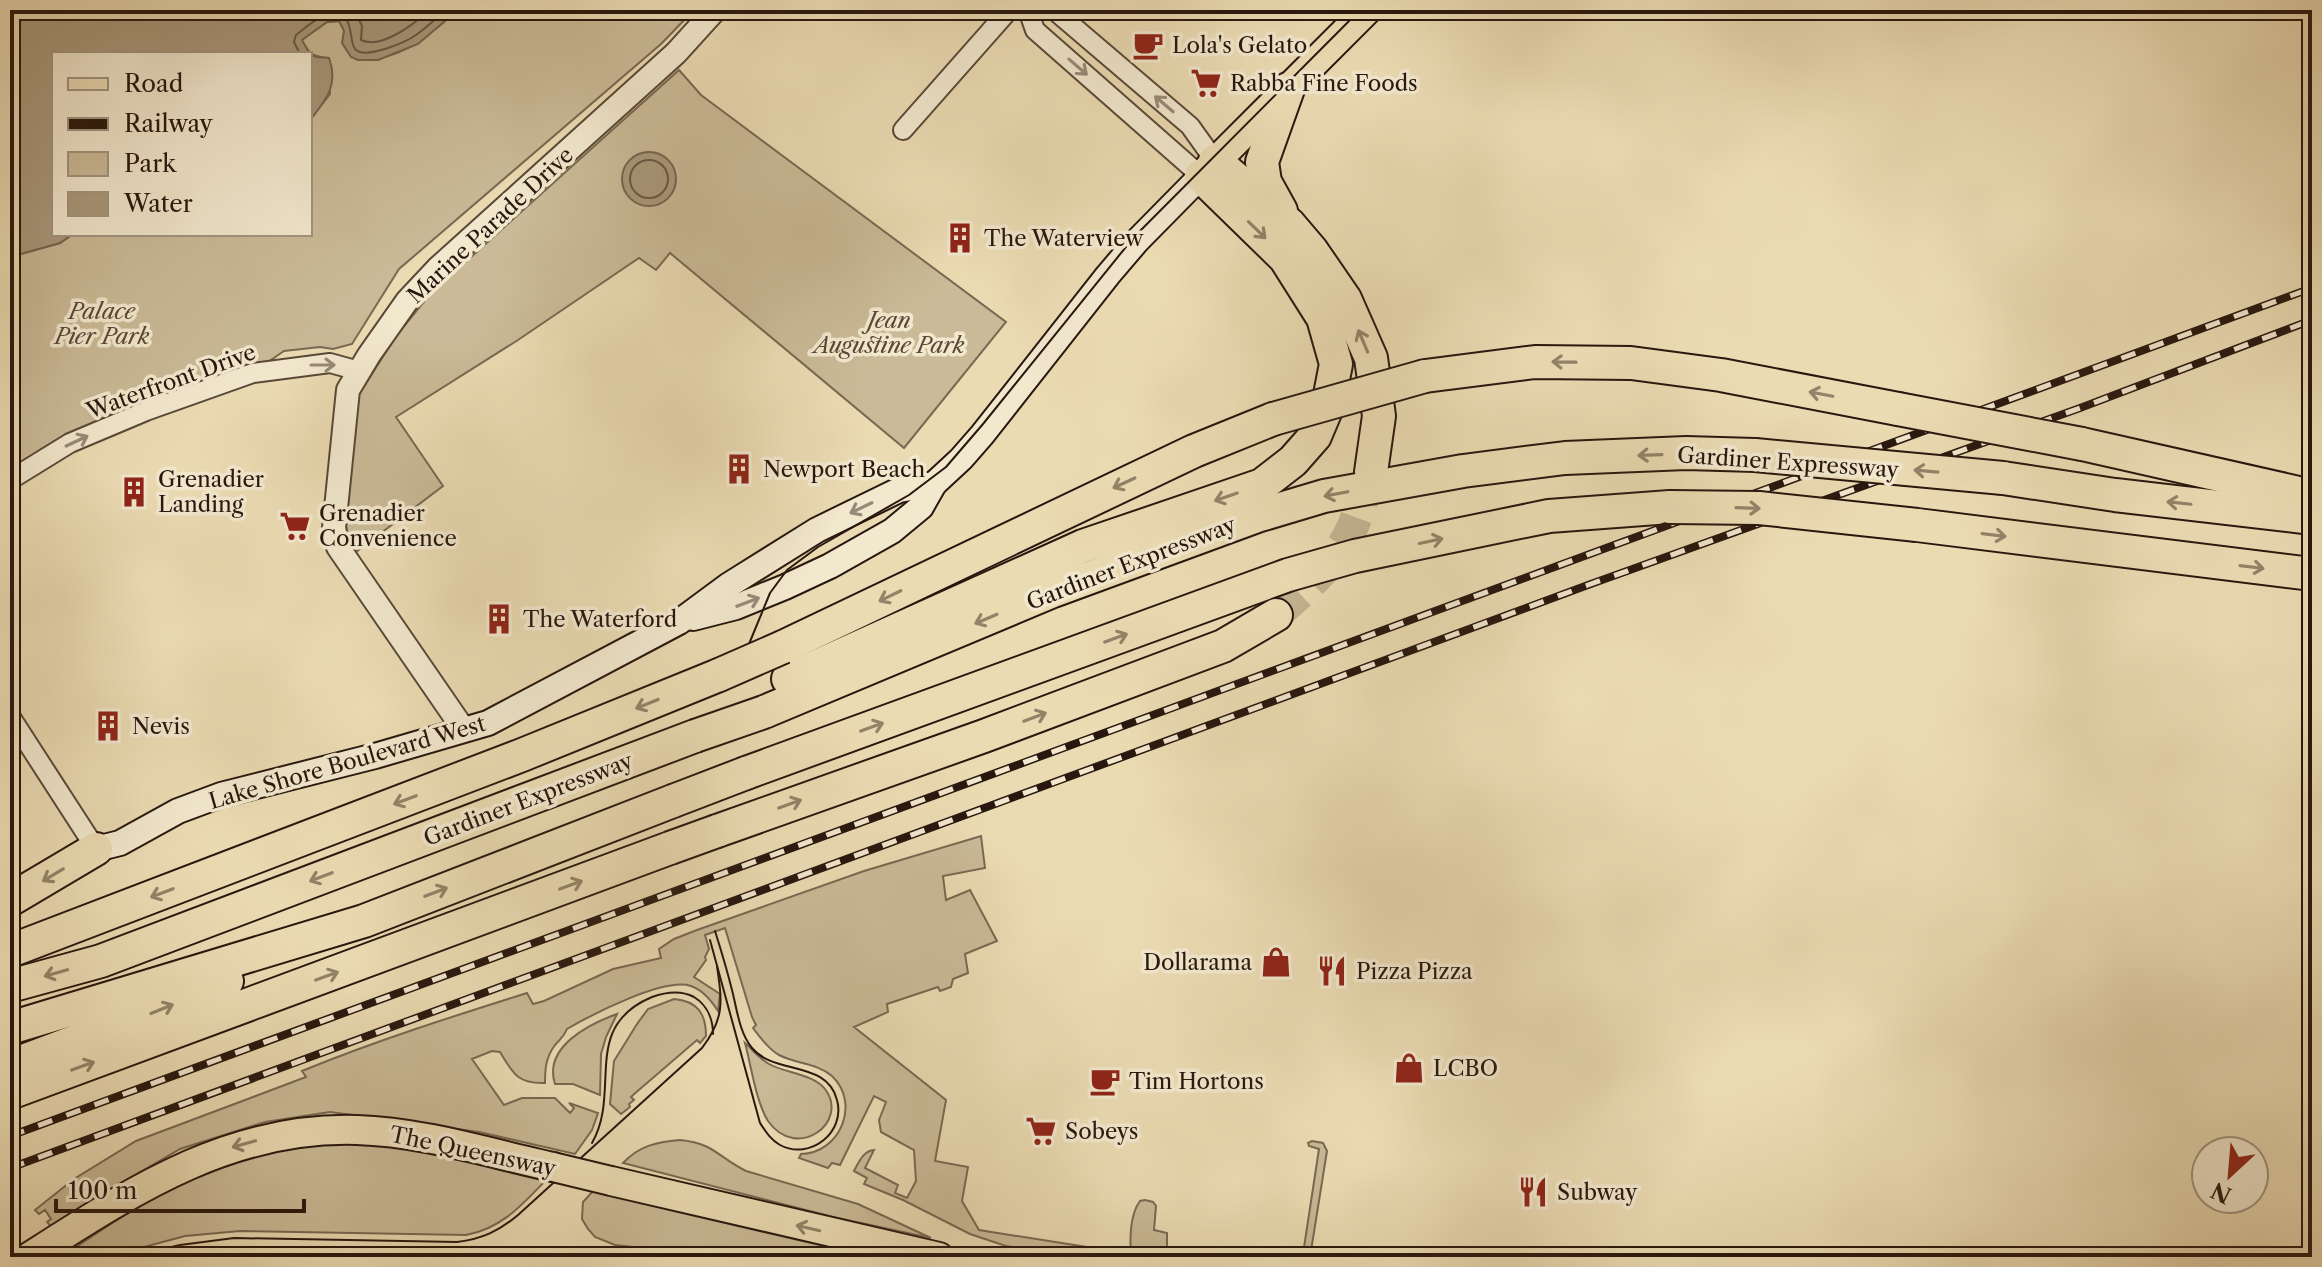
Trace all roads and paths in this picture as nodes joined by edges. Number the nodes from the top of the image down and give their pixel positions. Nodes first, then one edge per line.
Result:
1 (715, 10) edge
2 (1009, 10) edge
3 (1028, 10) edge
4 (1054, 10) edge
5 (1367, 10) edge
6 (1288, 89) junction
7 (903, 130) dead end
8 (1208, 168) junction
9 (1289, 224) junction
10 (359, 371) junction
11 (1371, 472) tunnel mouth
12 (10, 480) edge
13 (934, 484) junction
14 (2312, 496) edge
15 (2312, 518) edge
16 (2312, 574) edge
17 (1276, 615) tunnel mouth
18 (679, 622) junction
19 (762, 702) junction
20 (10, 716) edge
21 (464, 730) junction
22 (96, 849) junction
23 (10, 900) edge
24 (364, 921) junction
25 (10, 951) edge
26 (10, 986) edge
27 (10, 1028) edge
28 (10, 1066) edge
29 (10, 1093) edge
30 (29, 1257) edge
31 (939, 1257) edge

1 - 10 street, Marine Parade Drive
2 - 7 street
3 -> 8 street
8 -> 4 street
5 - 6 main road, Lake Shore Boulevard West
6 - 8 main road, Lake Shore Boulevard West
6 - 9 highway
8 - 9 highway
8 - 13 main road, Lake Shore Boulevard West
8 -> 19 highway
11 -> 9 highway
12 -> 10 street, Waterfront Drive
10 - 21 street, Marine Parade Drive
13 -> 18 main road, Lake Shore Boulevard West
18 -> 13 main road, Lake Shore Boulevard West
14 -> 25 highway, bridge
15 -> 19 highway, Gardiner Expressway, bridge
24 -> 16 highway, bridge
29 -> 17 highway, bridge
18 - 21 main road, Lake Shore Boulevard West
19 -> 26 highway, Gardiner Expressway
20 - 22 street
21 - 22 main road, Lake Shore Boulevard West
22 -> 23 highway
24 - 27 highway
28 -> 24 highway
31 -> 30 main road, The Queensway, bridge

